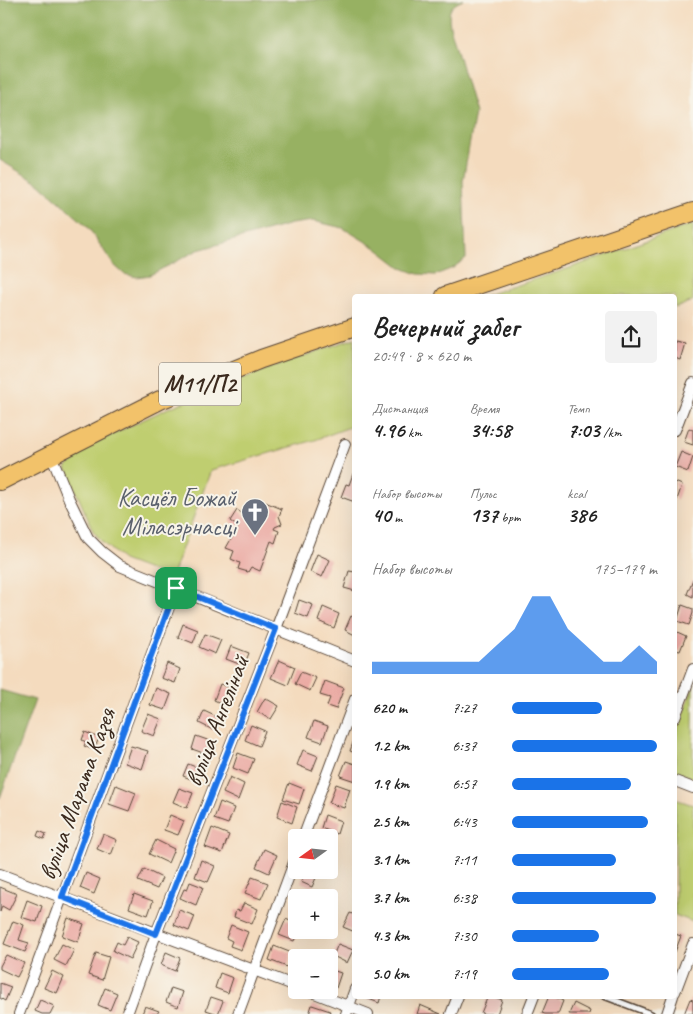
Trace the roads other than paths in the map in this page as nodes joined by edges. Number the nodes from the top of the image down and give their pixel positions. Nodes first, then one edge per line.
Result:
1 (693, 212) edge
2 (452, 294) edge
3 (352, 328) edge
4 (693, 383) edge
5 (677, 425) edge
6 (345, 444) dead end
7 (51, 454) junction
8 (0, 480) edge
9 (176, 588) junction
10 (276, 629) junction
11 (352, 660) edge
12 (693, 669) edge
13 (352, 707) edge
14 (677, 712) edge
15 (677, 782) edge
16 (693, 788) edge
17 (307, 829) edge
18 (0, 874) edge
19 (288, 878) edge
20 (62, 897) junction
21 (156, 934) junction
22 (693, 944) edge
23 (254, 969) junction
24 (288, 983) edge
25 (677, 987) edge
26 (352, 997) edge
27 (325, 999) edge
28 (457, 999) edge
29 (533, 999) edge
30 (612, 999) edge
31 (672, 999) edge
32 (347, 1010) edge
33 (19, 1014) edge
34 (127, 1014) edge
35 (238, 1014) edge
36 (368, 1014) edge
37 (451, 1014) edge
38 (527, 1014) edge
39 (651, 1014) edge
40 (667, 1014) edge

1 - 2 highway
3 - 7 highway, М11/П2
4 - 5 street
6 - 10 street, вуліца Ангелінай
7 - 8 highway, М11/П2
7 - 9 street
9 - 10 street
9 - 20 street, вуліца Марата Казея
10 - 11 street
10 - 21 street, вуліца Ангелінай
12 - 14 street
13 - 17 street
15 - 16 street
18 - 20 street
19 - 23 street
20 - 21 street
20 - 33 street, вуліца Марата Казея
21 - 23 street
21 - 34 street, вуліца Ангелінай
22 - 25 street
23 - 24 street
23 - 35 street
26 - 32 street
27 - 32 street
28 - 37 street
29 - 38 street
30 - 39 lane
31 - 40 street
32 - 36 street

